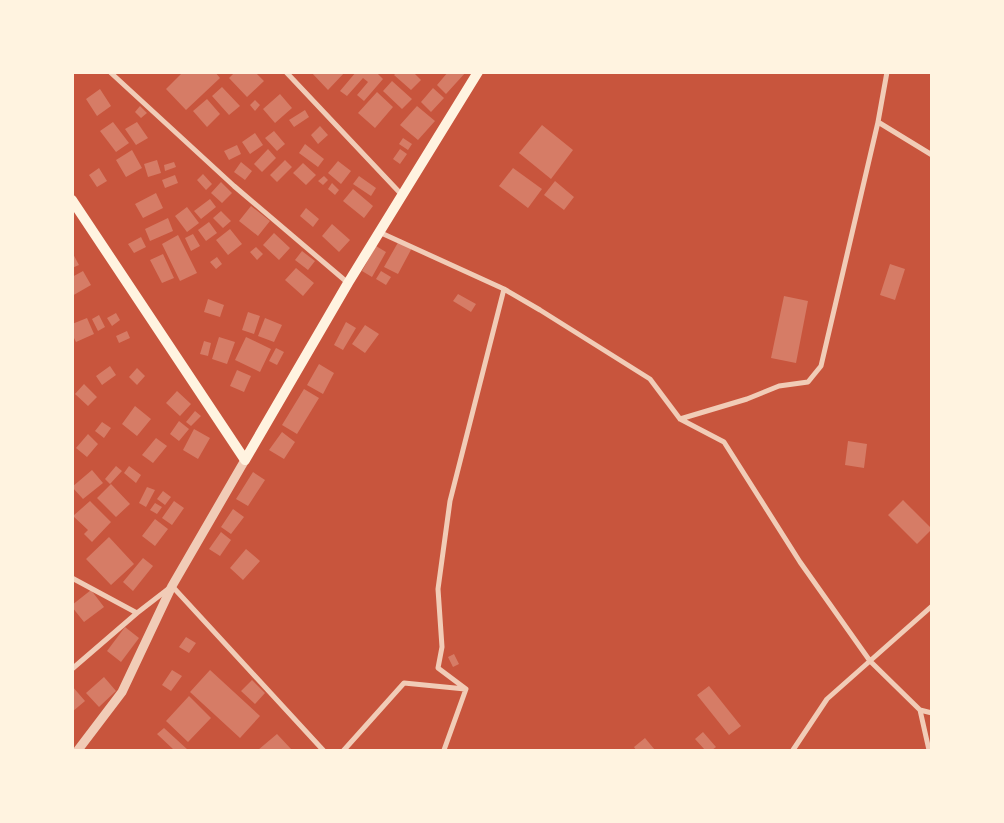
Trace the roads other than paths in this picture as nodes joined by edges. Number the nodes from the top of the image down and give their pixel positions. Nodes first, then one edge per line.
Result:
1 (110, 72) edge
2 (286, 72) edge
3 (478, 72) edge
4 (887, 72) edge
5 (878, 122) junction
6 (932, 155) edge
7 (402, 195) junction
8 (72, 200) edge
9 (379, 232) junction
10 (348, 283) junction
11 (504, 290) junction
12 (680, 419) junction
13 (245, 460) junction
14 (72, 578) edge
15 (172, 586) junction
16 (932, 606) edge
17 (137, 613) junction
18 (870, 660) junction
19 (72, 669) edge
20 (466, 688) junction
21 (920, 710) junction
22 (932, 714) edge
23 (78, 750) edge
24 (323, 750) edge
25 (344, 750) edge
26 (444, 750) edge
27 (793, 750) edge
28 (929, 750) edge

1 - 10 street
2 - 7 street
3 - 7 main road
4 - 5 street
5 - 6 street
5 - 12 street
7 - 9 main road
8 - 13 main road
9 - 10 main road
9 - 11 street
10 - 13 main road
11 - 12 street
11 - 20 street
12 - 18 street
13 - 15 street
14 - 17 street
15 - 17 street
15 - 23 street
15 - 24 street
16 - 18 street
17 - 19 street
18 - 21 street
18 - 27 street
20 - 25 street
20 - 26 street
21 - 22 street
21 - 28 street

